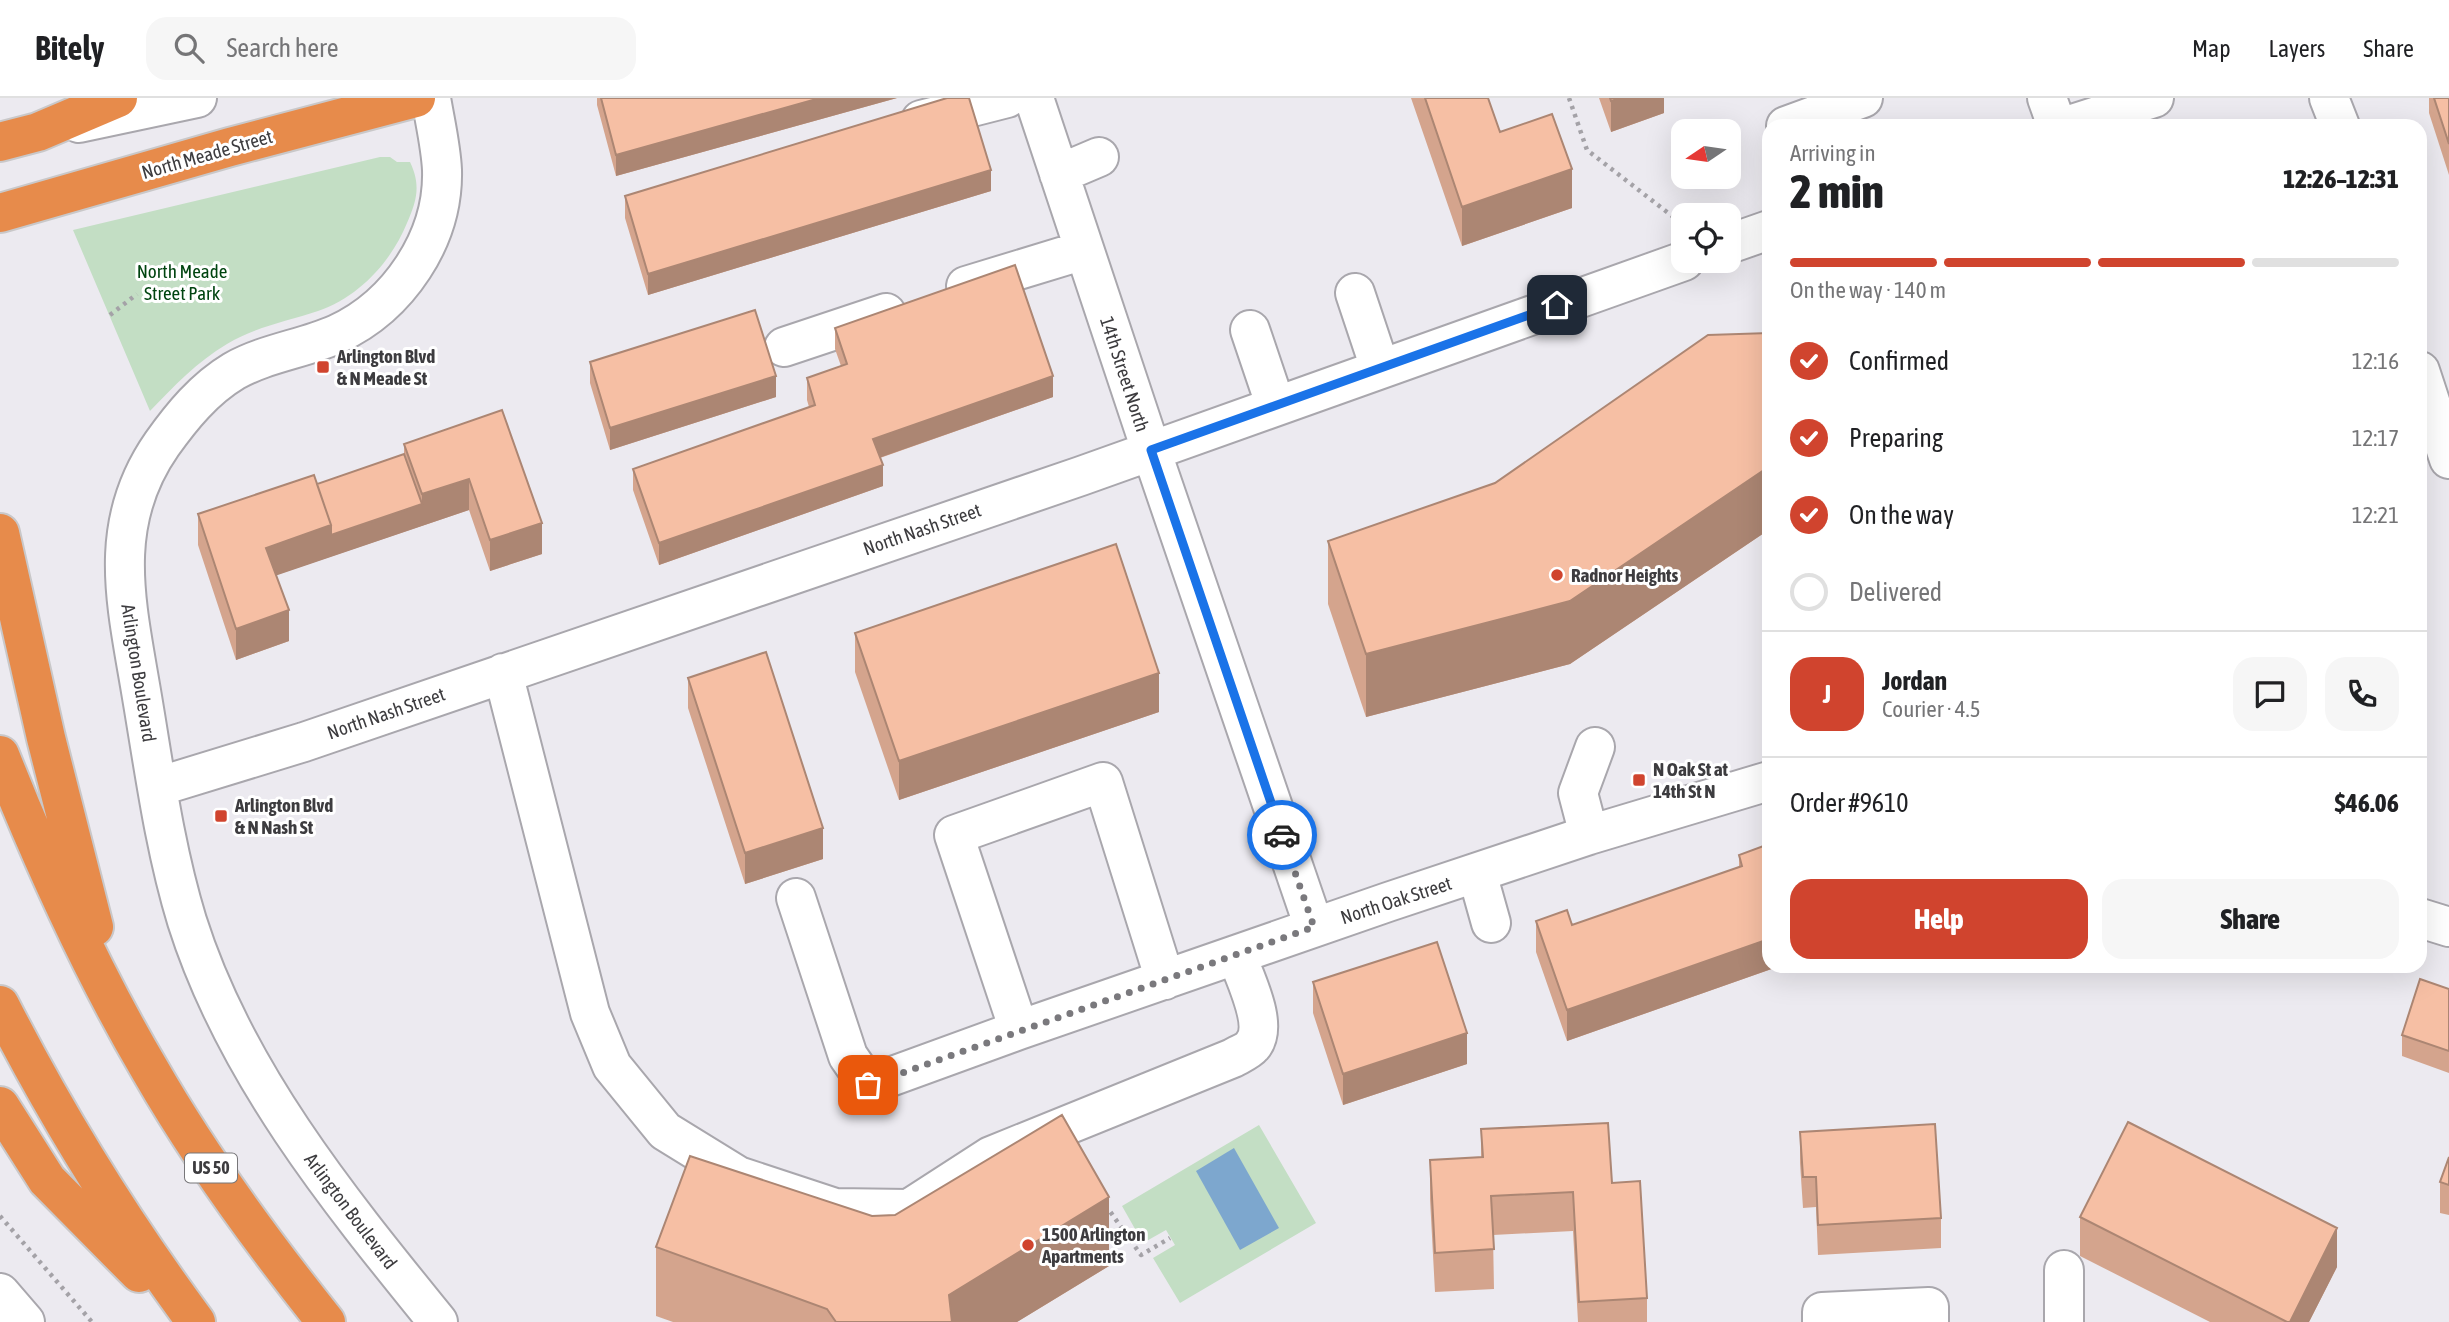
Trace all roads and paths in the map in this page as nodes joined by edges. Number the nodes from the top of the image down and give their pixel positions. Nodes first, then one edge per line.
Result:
1 (118, 98) edge
2 (197, 98) edge
3 (416, 98) edge
4 (431, 98) edge
5 (1007, 98) edge
6 (1034, 98) edge
7 (1569, 98) edge
8 (1863, 98) edge
9 (2047, 98) edge
10 (2154, 98) edge
11 (2329, 98) edge
12 (1805, 119) edge
13 (2054, 119) edge
14 (2088, 119) edge
15 (2337, 119) edge
16 (886, 129) edge
17 (38, 132) junction
18 (0, 142) edge
19 (1099, 157) dead end
20 (1059, 174) junction
21 (0, 213) edge
22 (1671, 215) edge
23 (1762, 232) edge
24 (1741, 240) edge
25 (1084, 250) junction
26 (1671, 266) edge
27 (1355, 293) dead end
28 (137, 294) dead end
29 (110, 316) dead end
30 (1250, 330) dead end
31 (785, 347) dead end
32 (1380, 368) junction
33 (2427, 392) edge
34 (1276, 404) junction
35 (1151, 450) junction
36 (2449, 459) edge
37 (0, 533) edge
38 (503, 673) junction
39 (1595, 747) dead end
40 (0, 755) edge
41 (1762, 783) edge
42 (157, 787) junction
43 (1589, 835) junction
44 (1477, 873) junction
45 (796, 898) dead end
46 (2427, 920) edge
47 (1492, 923) dead end
48 (1314, 927) junction
49 (2449, 928) edge
50 (1237, 956) junction
51 (1166, 980) junction
52 (113, 1004) junction
53 (0, 1005) edge
54 (1019, 1030) junction
55 (0, 1106) edge
56 (1103, 1201) edge
57 (1109, 1210) junction
58 (0, 1216) edge
59 (1099, 1217) edge
60 (1170, 1238) dead end
61 (2064, 1270) dead end
62 (0, 1293) edge
63 (25, 1322) edge
64 (92, 1322) edge
65 (186, 1322) edge
66 (196, 1322) edge
67 (326, 1322) edge
68 (438, 1322) edge
69 (1822, 1322) edge
70 (1929, 1322) edge
71 (2064, 1322) edge

1 - 17 highway
2 - 17 street
3 - 21 highway, North Meade Street
4 - 42 street, Arlington Boulevard
5 - 16 street
6 - 20 street, 14th Street North
7 - 22 path
8 - 12 street
9 - 13 street
10 - 14 street
11 - 15 street
17 - 18 highway
19 - 20 street
20 - 25 street, 14th Street North
23 - 24 street
25 - 31 street
25 - 35 street, 14th Street North
26 - 32 street, North Nash Street
27 - 32 street
28 - 29 path
30 - 34 street
32 - 34 street, North Nash Street
33 - 36 street
34 - 35 street, North Nash Street
35 - 38 street, North Nash Street
35 - 48 street, 14th Street North
37 - 52 highway
38 - 42 street, North Nash Street
38 - 50 street
39 - 43 street
40 - 52 highway, US 50
41 - 43 street, North Oak Street
42 - 68 street, Arlington Boulevard
43 - 44 street, North Oak Street
44 - 47 street
44 - 48 street, North Oak Street
45 - 54 street, North Oak Street
46 - 49 street
48 - 50 street, North Oak Street
50 - 51 street, North Oak Street
51 - 54 street, North Oak Street
51 - 54 street
52 - 67 highway, US 50
53 - 66 highway
55 - 65 highway
56 - 57 path
57 - 59 path
57 - 60 path
58 - 64 path
61 - 71 street
62 - 63 street
69 - 70 street

